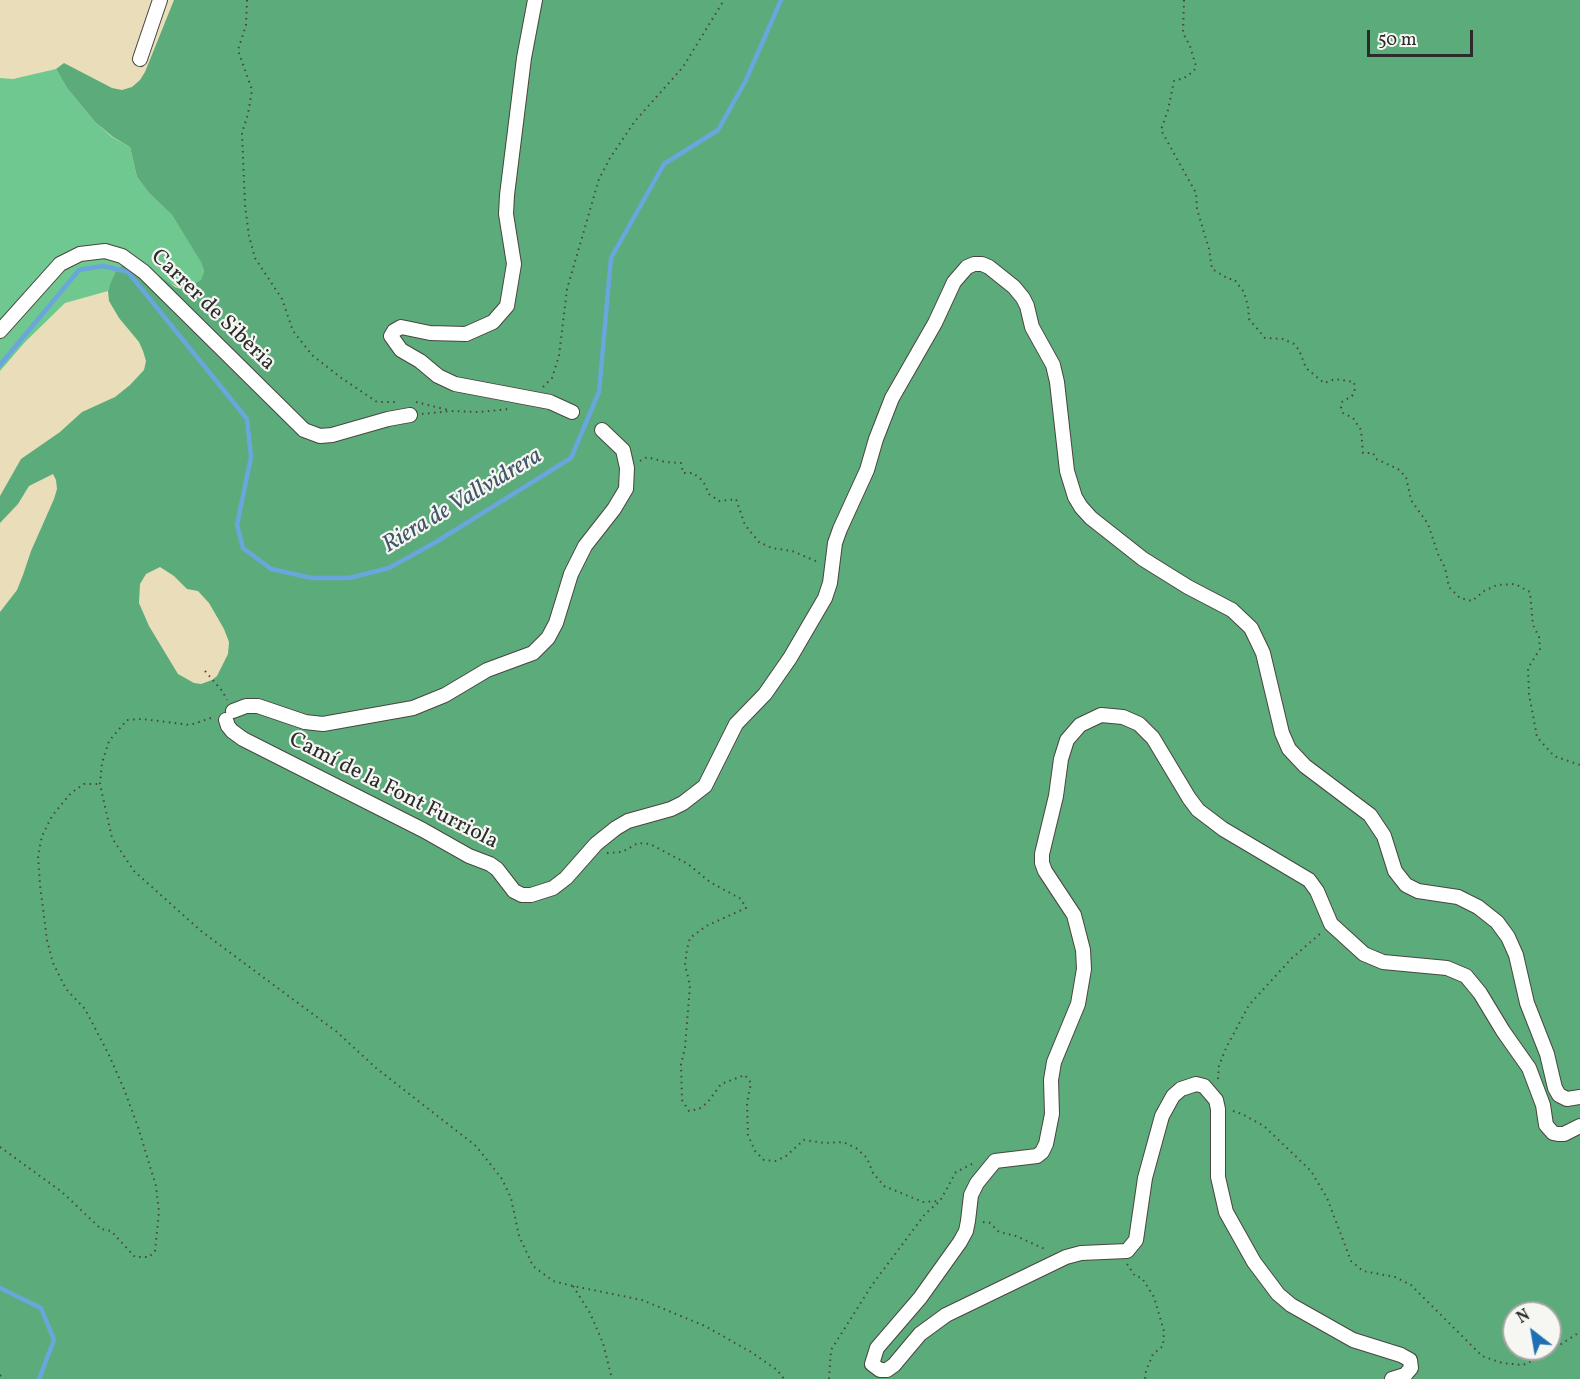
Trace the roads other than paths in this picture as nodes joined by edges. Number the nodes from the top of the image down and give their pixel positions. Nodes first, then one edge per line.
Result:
1 (160, 0) edge
2 (535, 0) edge
3 (140, 59) dead end
4 (0, 331) edge
5 (410, 408) road end
6 (572, 412) dead end
7 (602, 430) dead end
8 (1580, 1097) edge
9 (1580, 1126) edge
10 (1392, 1379) edge

1 - 3 street
2 - 6 street
4 - 5 street, Carrer de Sibèria
7 - 8 street, Camí de la Font Furriola
9 - 10 street

